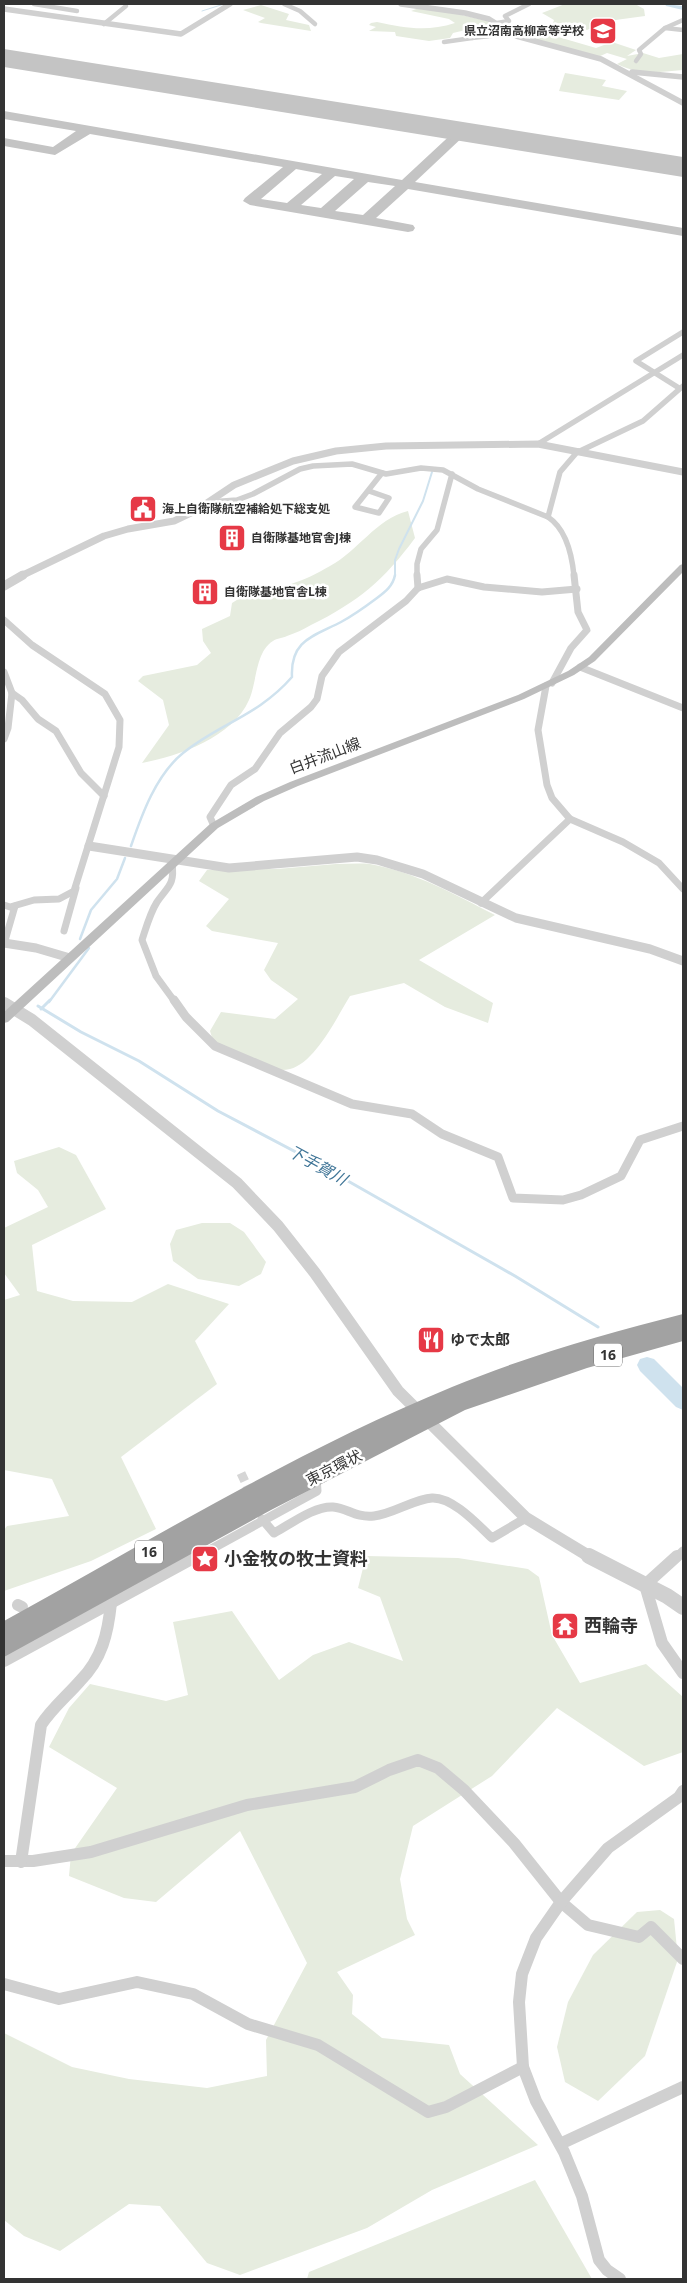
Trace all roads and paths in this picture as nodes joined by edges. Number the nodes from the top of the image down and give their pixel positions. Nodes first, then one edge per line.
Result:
1 (34, 4) edge
2 (68, 4) edge
3 (230, 4) edge
4 (284, 4) edge
5 (401, 4) edge
6 (529, 4) edge
7 (126, 6) dead end
8 (54, 8) junction
9 (4, 9) edge
10 (77, 11) dead end
11 (683, 20) edge
12 (497, 23) junction
13 (104, 24) junction
14 (315, 24) dead end
15 (502, 28) junction
16 (665, 28) junction
17 (683, 30) edge
18 (510, 34) junction
19 (472, 38) junction
20 (444, 42) dead end
21 (636, 61) dead end
22 (622, 70) junction
23 (683, 77) edge
24 (683, 103) edge
25 (683, 332) edge
26 (683, 355) edge
27 (654, 373) junction
28 (681, 387) edge
29 (538, 444) junction
30 (579, 451) junction
31 (683, 472) edge
32 (382, 473) junction
33 (452, 474) junction
34 (369, 491) junction
35 (209, 502) junction
36 (548, 517) junction
37 (682, 571) edge
38 (4, 586) edge
39 (418, 588) junction
40 (577, 589) junction
41 (4, 620) edge
42 (580, 668) junction
43 (4, 672) edge
44 (549, 684) junction
45 (12, 693) junction
46 (683, 708) edge
47 (4, 739) edge
48 (104, 796) junction
49 (570, 819) junction
50 (214, 826) junction
51 (89, 846) junction
52 (174, 862) junction
53 (76, 888) junction
54 (683, 889) edge
55 (481, 903) junction
56 (4, 905) edge
57 (15, 906) junction
58 (64, 931) dead end
59 (4, 943) edge
60 (70, 958) junction
61 (683, 961) edge
62 (4, 1003) edge
63 (15, 1008) junction
64 (4, 1018) edge
65 (683, 1126) edge
66 (683, 1321) edge
67 (683, 1334) edge
68 (422, 1416) junction
69 (316, 1477) junction
70 (526, 1518) junction
71 (262, 1520) junction
72 (683, 1551) edge
73 (149, 1560) junction
74 (645, 1585) junction
75 (111, 1603) junction
76 (683, 1607) edge
77 (4, 1631) edge
78 (4, 1648) edge
79 (4, 1661) edge
80 (683, 1673) edge
81 (683, 1791) edge
82 (4, 1861) edge
83 (21, 1862) junction
84 (561, 1902) junction
85 (683, 1959) edge
86 (4, 1984) edge
87 (522, 2067) junction
88 (683, 2087) edge
89 (560, 2144) junction
90 (620, 2279) edge

1 - 8 street
2 - 8 street
3 - 13 street
4 - 14 street
5 - 12 street
6 - 12 street
7 - 13 street
8 - 10 street
9 - 13 street
11 - 16 street
12 - 15 street
15 - 18 street
15 - 19 street
16 - 17 street
16 - 21 street
18 - 19 street
18 - 22 street
19 - 20 street
22 - 23 street
22 - 24 street
25 - 27 street
26 - 27 street
27 - 28 street
27 - 29 street
28 - 30 street
29 - 30 street
29 - 35 street
30 - 31 street
30 - 36 street
32 - 33 street
32 - 34 street
32 - 35 street
33 - 36 street
33 - 39 street
34 - 34 street
35 - 38 street
36 - 40 street
37 - 42 main road, 白井流山線
39 - 40 street
39 - 50 street
40 - 44 street
41 - 48 street
42 - 44 main road, 白井流山線
42 - 46 street
43 - 45 street
44 - 49 street
44 - 50 main road, 白井流山線
45 - 47 street
45 - 48 street
48 - 51 street
49 - 54 street
49 - 55 street
50 - 52 main road, 白井流山線
51 - 52 street
51 - 53 street
52 - 55 street
52 - 60 main road, 白井流山線
52 - 65 street
53 - 57 street
53 - 58 street
55 - 61 street
56 - 57 street
57 - 59 street
59 - 60 street
60 - 63 main road, 白井流山線
62 - 63 street
63 - 64 main road, 白井流山線
63 - 68 street
66 - 68 highway, 東京環状 / 16
67 - 68 highway, 東京環状 / 16
68 - 69 highway, 東京環状 / 16
68 - 70 street
68 - 73 highway, 東京環状 / 16
69 - 71 street
69 - 73 highway, 東京環状 / 16
70 - 71 street
70 - 74 street
71 - 75 street
72 - 74 street
73 - 77 highway, 東京環状 / 16
73 - 78 highway, 東京環状 / 16
74 - 76 street
74 - 80 street
75 - 79 street
75 - 83 street
81 - 84 street
82 - 83 street
83 - 84 street
84 - 85 street
84 - 87 street
86 - 87 street
87 - 89 street
88 - 89 street
89 - 90 street

